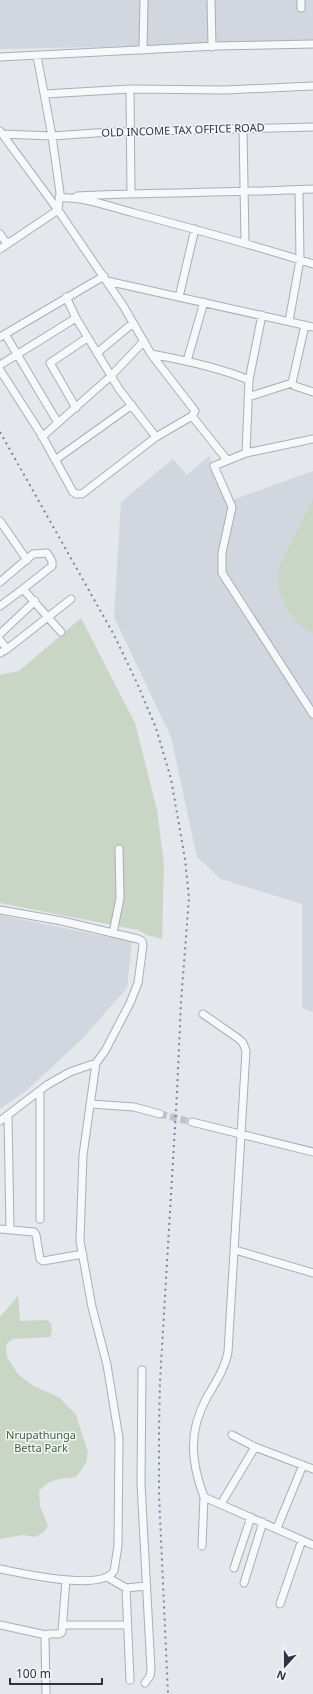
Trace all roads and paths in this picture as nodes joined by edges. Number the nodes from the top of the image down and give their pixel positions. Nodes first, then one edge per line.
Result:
1 (144, 0) edge
2 (211, 0) edge
3 (301, 0) edge
4 (301, 8) dead end
5 (313, 44) edge
6 (212, 47) junction
7 (143, 50) junction
8 (38, 56) junction
9 (0, 57) edge
10 (313, 86) edge
11 (130, 89) junction
12 (45, 94) junction
13 (313, 127) edge
14 (243, 128) junction
15 (1, 132) edge
16 (130, 132) junction
17 (52, 136) junction
18 (313, 189) edge
19 (299, 190) junction
20 (244, 192) junction
21 (131, 193) junction
22 (70, 197) junction
23 (59, 198) junction
24 (58, 210) junction
25 (195, 229) junction
26 (0, 234) edge
27 (245, 242) junction
28 (7, 244) junction
29 (0, 249) edge
30 (300, 260) junction
31 (313, 264) edge
32 (105, 278) junction
33 (66, 297) junction
34 (179, 297) junction
35 (204, 302) junction
36 (262, 316) junction
37 (76, 318) junction
38 (289, 321) junction
39 (133, 323) junction
40 (305, 325) junction
41 (313, 327) edge
42 (3, 335) edge
43 (87, 338) junction
44 (144, 341) junction
45 (97, 353) junction
46 (18, 354) junction
47 (151, 354) junction
48 (186, 361) junction
49 (0, 365) edge
50 (0, 370) edge
51 (111, 376) junction
52 (249, 380) junction
53 (292, 384) junction
54 (313, 392) edge
55 (248, 397) junction
56 (132, 405) junction
57 (76, 408) junction
58 (192, 416) junction
59 (58, 423) junction
60 (42, 437) junction
61 (156, 437) junction
62 (313, 439) edge
63 (246, 453) junction
64 (55, 460) junction
65 (227, 460) junction
66 (0, 521) edge
67 (27, 560) junction
68 (0, 582) edge
69 (23, 589) junction
70 (71, 599) dead end
71 (35, 601) junction
72 (0, 606) edge
73 (49, 617) junction
74 (60, 632) dead end
75 (0, 634) edge
76 (0, 640) edge
77 (7, 648) junction
78 (0, 653) edge
79 (313, 714) edge
80 (119, 849) dead end
81 (0, 910) edge
82 (113, 933) junction
83 (203, 1014) dead end
84 (96, 1064) junction
85 (40, 1090) junction
86 (91, 1104) junction
87 (160, 1114) tunnel mouth
88 (8, 1116) junction
89 (0, 1121) edge
90 (192, 1122) tunnel mouth
91 (240, 1133) junction
92 (313, 1152) edge
93 (40, 1219) dead end
94 (0, 1230) edge
95 (10, 1230) junction
96 (235, 1250) junction
97 (83, 1254) junction
98 (313, 1273) edge
99 (142, 1370) dead end
100 (232, 1435) dead end
101 (255, 1447) junction
102 (304, 1465) junction
103 (313, 1469) edge
104 (204, 1496) junction
105 (221, 1504) junction
106 (251, 1517) junction
107 (263, 1522) junction
108 (277, 1528) junction
109 (302, 1540) junction
110 (202, 1546) dead end
111 (313, 1546) edge
112 (234, 1568) dead end
113 (0, 1569) edge
114 (107, 1577) junction
115 (66, 1580) junction
116 (244, 1583) dead end
117 (146, 1586) junction
118 (126, 1588) junction
119 (280, 1604) dead end
120 (0, 1625) edge
121 (63, 1625) junction
122 (128, 1625) junction
123 (46, 1635) junction
124 (130, 1680) dead end
125 (146, 1683) dead end
126 (46, 1694) edge

1 - 7 street
2 - 6 street
3 - 4 street
5 - 6 street
6 - 7 street
7 - 8 street
8 - 9 street
8 - 12 street
10 - 11 street
11 - 12 street
11 - 16 street
12 - 17 street
13 - 14 street, OLD INCOME TAX OFFICE ROAD
14 - 16 street, OLD INCOME TAX OFFICE ROAD
14 - 20 street
15 - 17 street, OLD INCOME TAX OFFICE ROAD
15 - 24 street
16 - 17 street, OLD INCOME TAX OFFICE ROAD
16 - 21 street
17 - 23 street
18 - 19 street
19 - 20 street
19 - 30 street
20 - 21 street
20 - 27 street
21 - 22 street
22 - 23 street
22 - 25 street
23 - 24 street
24 - 28 street
24 - 32 street
25 - 27 street
25 - 34 street
26 - 28 street
27 - 30 street
28 - 29 street
30 - 31 street
30 - 38 street
32 - 33 street
32 - 34 street
32 - 39 street
33 - 37 street
33 - 42 street
34 - 35 street
35 - 36 street
35 - 48 street
36 - 38 street
36 - 52 street
37 - 43 street
37 - 46 street
38 - 40 street
39 - 44 street
39 - 45 street
40 - 41 street
40 - 53 street
42 - 46 street
43 - 45 street
43 - 57 street
44 - 47 street
44 - 51 street
45 - 51 street
46 - 49 street
46 - 59 street
47 - 48 street
47 - 58 street
48 - 52 street
50 - 60 street
51 - 56 street
51 - 57 street
52 - 55 street
53 - 54 street
53 - 55 street
55 - 63 street
56 - 61 street
56 - 64 street
57 - 59 street
58 - 61 street
58 - 65 street
59 - 60 street
60 - 64 street
61 - 64 street
62 - 63 street
63 - 65 street
65 - 79 street
66 - 67 street
67 - 68 street
67 - 69 street
69 - 71 street
69 - 72 street
70 - 73 street
71 - 73 street
71 - 75 street
73 - 74 street
73 - 77 street
76 - 77 street
77 - 78 street
80 - 82 street
81 - 82 street
82 - 84 street
83 - 91 street
84 - 85 street
84 - 86 street
85 - 88 street
85 - 93 street
86 - 87 street
86 - 97 street
88 - 89 street
88 - 95 street
90 - 91 street
91 - 92 street
91 - 96 street
94 - 95 street
95 - 97 street
96 - 98 street
96 - 104 street
97 - 114 street
99 - 117 street
100 - 101 street
101 - 102 street
101 - 105 street
102 - 103 street
102 - 108 street
104 - 105 street
104 - 110 street
105 - 106 street
106 - 107 street
106 - 112 street
107 - 108 street
107 - 116 street
108 - 109 street
109 - 111 street
109 - 119 street
113 - 115 street
114 - 115 street
114 - 118 street
115 - 121 street
117 - 118 street
117 - 125 street
118 - 122 street
120 - 123 street
121 - 122 street
121 - 123 street
122 - 124 street
123 - 126 street

